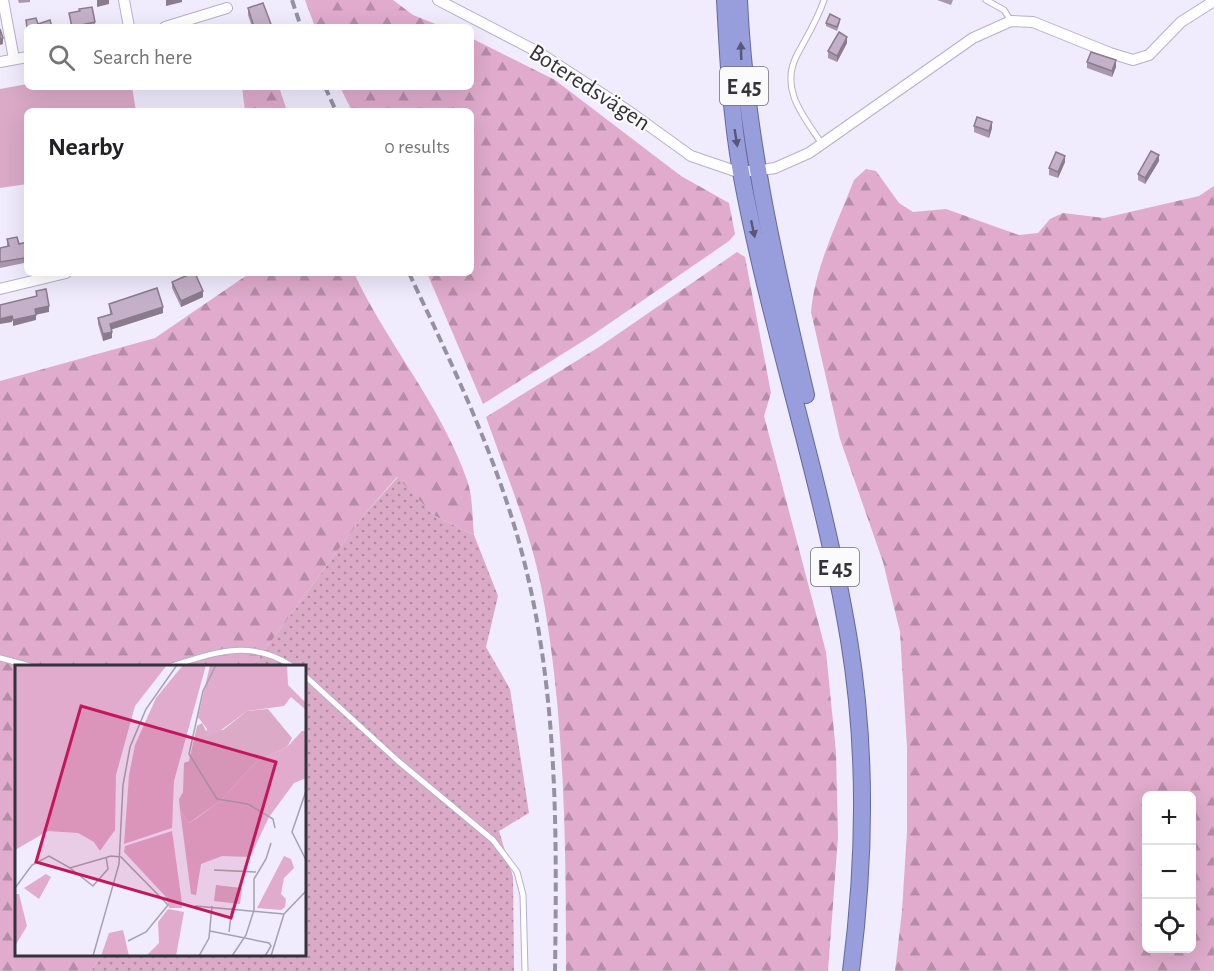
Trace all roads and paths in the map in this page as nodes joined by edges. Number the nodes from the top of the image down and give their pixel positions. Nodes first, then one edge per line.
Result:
1 (3, 0) edge
2 (124, 0) edge
3 (438, 0) edge
4 (725, 0) edge
5 (739, 0) edge
6 (824, 0) edge
7 (986, 0) edge
8 (1214, 0) edge
9 (227, 8) dead end
10 (1011, 21) junction
11 (128, 24) edge
12 (175, 24) edge
13 (24, 58) edge
14 (14, 60) junction
15 (0, 62) edge
16 (822, 144) junction
17 (749, 171) junction
18 (54, 276) edge
19 (0, 289) edge
20 (0, 658) edge
21 (26, 665) edge
22 (175, 665) edge
23 (290, 665) edge
24 (306, 677) edge
25 (525, 971) edge
26 (851, 971) edge
27 (862, 971) edge

1 - 14 street
2 - 11 street
3 - 17 street, Boteredsvägen
4 -> 17 highway, E 45
17 -> 5 highway, E 45
6 - 16 lane
7 - 10 lane
8 - 10 street
9 - 12 street
10 - 16 street
13 - 14 street
14 - 15 street
16 - 17 street
17 -> 26 highway, E 45
17 - 27 highway, E 45
18 - 19 street
20 - 21 lane
22 - 23 lane
24 - 25 lane

